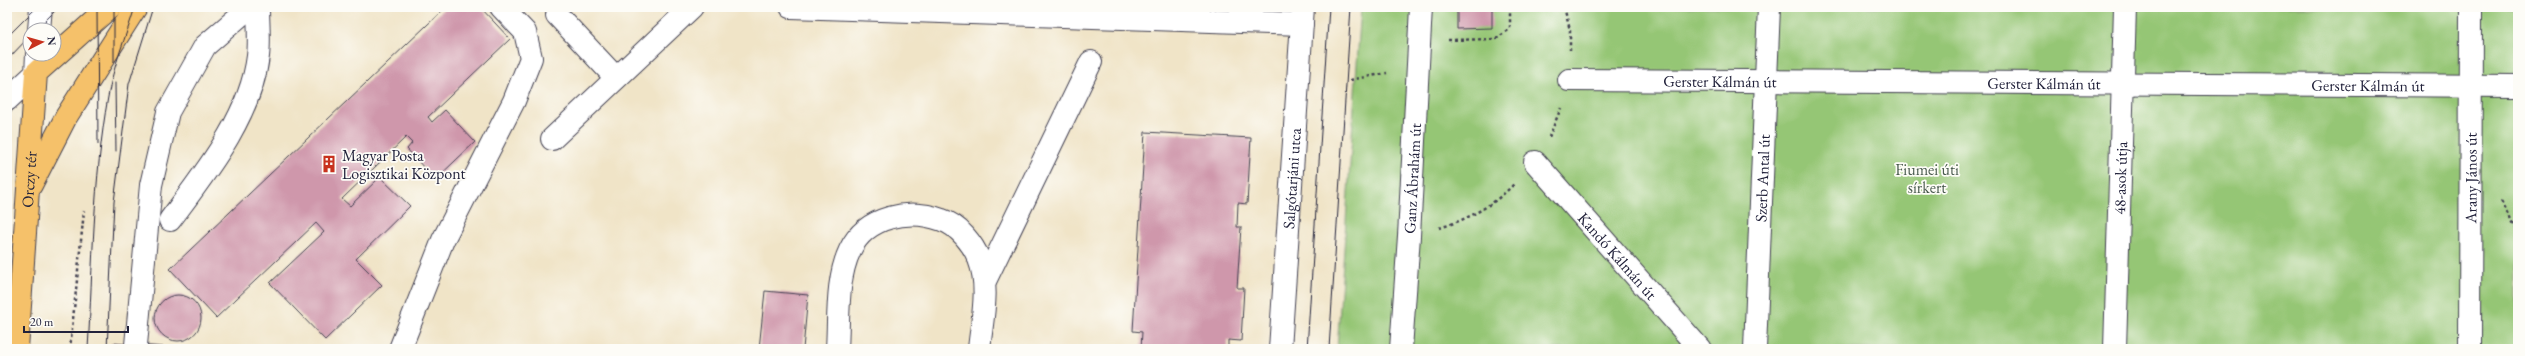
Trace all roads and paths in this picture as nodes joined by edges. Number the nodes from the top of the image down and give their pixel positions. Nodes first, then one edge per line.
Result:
1 (41, 7) edge
2 (110, 7) edge
3 (136, 7) edge
4 (250, 7) edge
5 (258, 7) edge
6 (501, 7) edge
7 (692, 7) edge
8 (791, 7) edge
9 (1421, 7) edge
10 (1769, 7) edge
11 (2125, 7) edge
12 (2471, 7) edge
13 (1111, 12) edge
14 (556, 15) dead end
15 (1303, 16) edge
16 (40, 22) edge
17 (1091, 62) dead end
18 (37, 64) edge
19 (616, 78) junction
20 (1350, 80) dead end
21 (1356, 80) dead end
22 (1569, 80) dead end
23 (1766, 81) junction
24 (2124, 83) junction
25 (2471, 86) junction
26 (2518, 86) edge
27 (7, 100) edge
28 (552, 139) dead end
29 (1535, 162) dead end
30 (27, 194) junction
31 (84, 211) dead end
32 (170, 220) dead end
33 (986, 279) junction
34 (136, 345) dead end
35 (17, 349) edge
36 (70, 349) edge
37 (400, 349) edge
38 (837, 349) edge
39 (979, 349) edge
40 (1280, 349) edge
41 (1401, 349) edge
42 (1700, 349) edge
43 (1755, 349) edge
44 (2115, 349) edge
45 (2470, 349) edge

1 - 16 street
2 - 18 main road
3 - 30 main road
4 - 34 street
5 - 32 street
6 - 37 street
7 - 19 street
8 - 13 street
9 - 41 street, Ganz Ábrahám út
10 - 23 street, Szerb Antal út
11 - 24 street, 48-asok útja
12 - 25 street, Arany János út
13 - 15 street
14 - 19 street
15 - 40 street, Salgótarjáni utca
17 - 33 street
18 - 27 street
18 - 30 main road, Orczy tér
19 - 28 street
20 - 21 path
22 - 23 street, Gerster Kálmán út
23 - 24 street, Gerster Kálmán út
23 - 43 street, Szerb Antal út
24 - 25 street, Gerster Kálmán út
24 - 44 street, 48-asok útja
25 - 26 street, Gerster Kálmán út
25 - 45 street, Arany János út
29 - 42 street, Kandó Kálmán út
30 - 35 main road, Orczy tér
31 - 36 path
33 - 38 street
33 - 39 street

